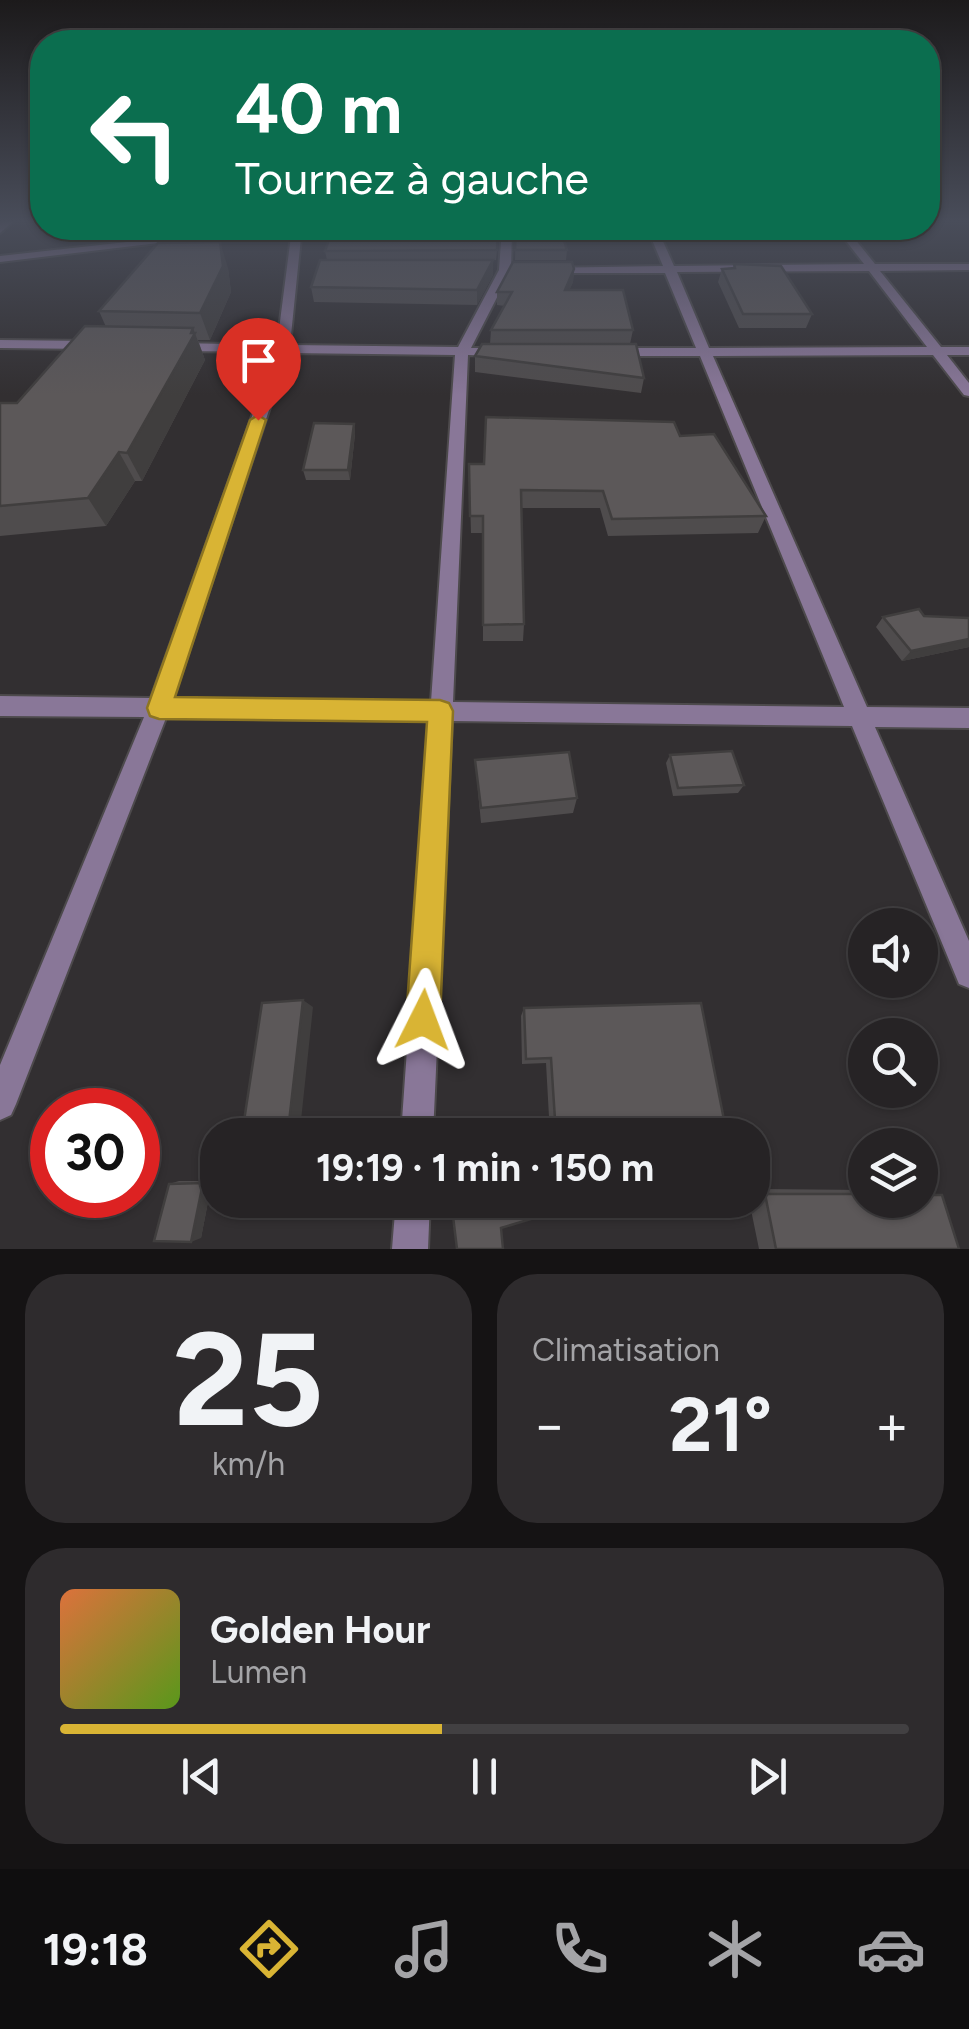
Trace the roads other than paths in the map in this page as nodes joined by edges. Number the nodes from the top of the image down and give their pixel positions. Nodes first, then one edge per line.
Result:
1 (300, 278) edge
2 (492, 278) edge
3 (675, 278) edge
4 (880, 278) edge
5 (0, 344) edge
6 (113, 346) edge
7 (151, 346) edge
8 (283, 348) junction
9 (934, 351) junction
10 (969, 351) edge
11 (462, 352) junction
12 (518, 352) edge
13 (594, 352) edge
14 (707, 353) junction
15 (969, 392) edge
16 (0, 706) edge
17 (159, 708) junction
18 (440, 711) junction
19 (860, 716) junction
20 (969, 718) edge
21 (969, 974) edge
22 (0, 1104) edge
23 (417, 1118) edge
24 (412, 1218) edge
25 (410, 1249) edge

1 - 8 street
2 - 11 street
3 - 14 street
4 - 9 street
5 - 6 street
7 - 8 street
8 - 11 street
8 - 17 street
9 - 10 street
9 - 14 street
9 - 15 street
11 - 12 street
11 - 18 street
13 - 14 street
14 - 19 street
16 - 17 street
17 - 18 street
17 - 22 street
18 - 19 street
18 - 23 street
19 - 20 street
19 - 21 street
24 - 25 street

